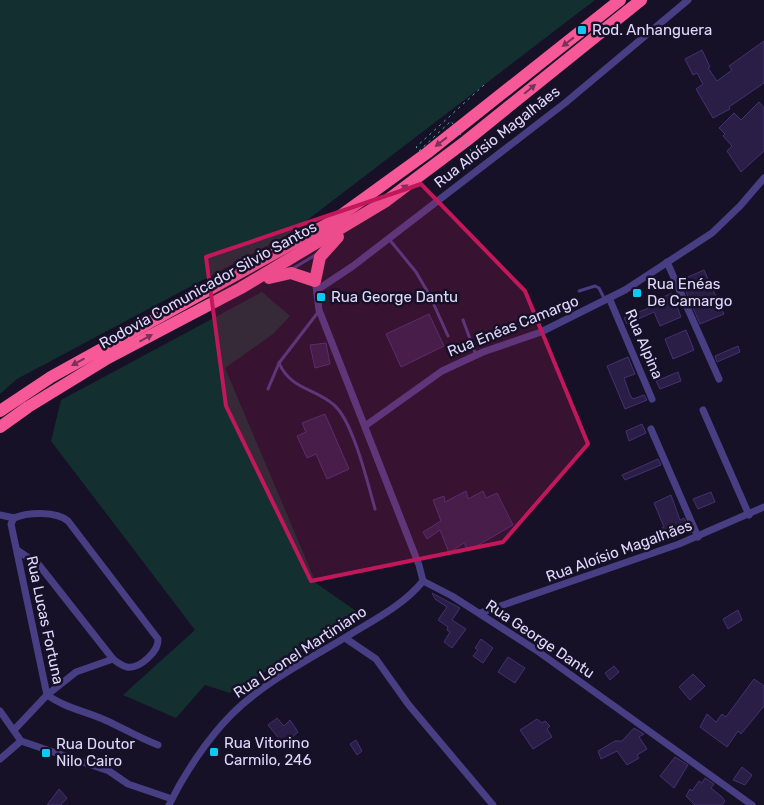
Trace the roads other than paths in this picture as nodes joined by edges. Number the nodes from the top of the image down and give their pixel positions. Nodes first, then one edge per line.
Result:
1 (620, 0) edge
2 (641, 0) edge
3 (688, 0) edge
4 (764, 178) edge
5 (362, 216) junction
6 (388, 238) junction
7 (328, 245) junction
8 (667, 262) junction
9 (282, 273) junction
10 (316, 285) junction
11 (241, 288) junction
12 (579, 291) dead end
13 (608, 300) junction
14 (319, 310) junction
15 (463, 320) dead end
16 (448, 336) dead end
17 (476, 355) junction
18 (279, 363) junction
19 (719, 379) dead end
20 (268, 389) dead end
21 (652, 399) dead end
22 (703, 410) dead end
23 (0, 411) edge
24 (365, 426) junction
25 (0, 427) edge
26 (651, 430) dead end
27 (764, 507) edge
28 (375, 509) dead end
29 (0, 515) edge
30 (749, 515) junction
31 (14, 518) junction
32 (698, 537) junction
33 (17, 550) junction
34 (423, 581) junction
35 (480, 614) junction
36 (345, 638) junction
37 (113, 659) junction
38 (47, 695) junction
39 (0, 711) edge
40 (14, 730) junction
41 (21, 740) junction
42 (158, 744) dead end
43 (0, 759) edge
44 (171, 802) edge
45 (494, 805) edge
46 (752, 805) edge

1 -> 23 highway, Rodovia Comunicador Silvio Santos
5 -> 2 highway, Rodovia Comunicador Silvio Santos
3 - 6 street, Rua Aloísio Magalhães
4 - 8 street, Rua Enéas Camargo
5 - 7 highway
5 - 11 highway, Rodovia Comunicador Silvio Santos
6 - 10 street, Rua Aloísio Magalhães
6 - 16 lane
7 - 9 lane
7 - 10 highway
8 - 13 street, Rua Enéas Camargo
8 - 19 street
9 - 10 highway
9 - 11 highway
10 - 14 street
25 -> 11 highway, Rodovia Comunicador Silvio Santos
12 - 13 lane
13 - 17 street, Rua Enéas Camargo
13 - 21 street, Rua Alpina
14 - 18 lane
14 - 24 street
15 - 17 lane
17 - 24 street, Rua Enéas Camargo
18 - 20 lane
18 - 28 lane
22 - 30 street
24 - 34 street
26 - 32 street
27 - 30 street, Rua Aloísio Magalhães
29 - 31 street
30 - 32 street, Rua Aloísio Magalhães
31 - 33 street, Rua Lucas Fortuna
31 - 37 street
32 - 35 street, Rua Aloísio Magalhães
33 - 37 street
33 - 38 street, Rua Lucas Fortuna
34 - 35 street, Rua George Dantu
34 - 36 street, Rua Leonel Martiniano
35 - 46 street, Rua George Dantu
36 - 44 street, Rua Leonel Martiniano
36 - 45 street
37 - 38 street
38 - 40 street
38 - 42 street
39 - 40 street
40 - 41 street
41 - 43 street
41 - 44 street

